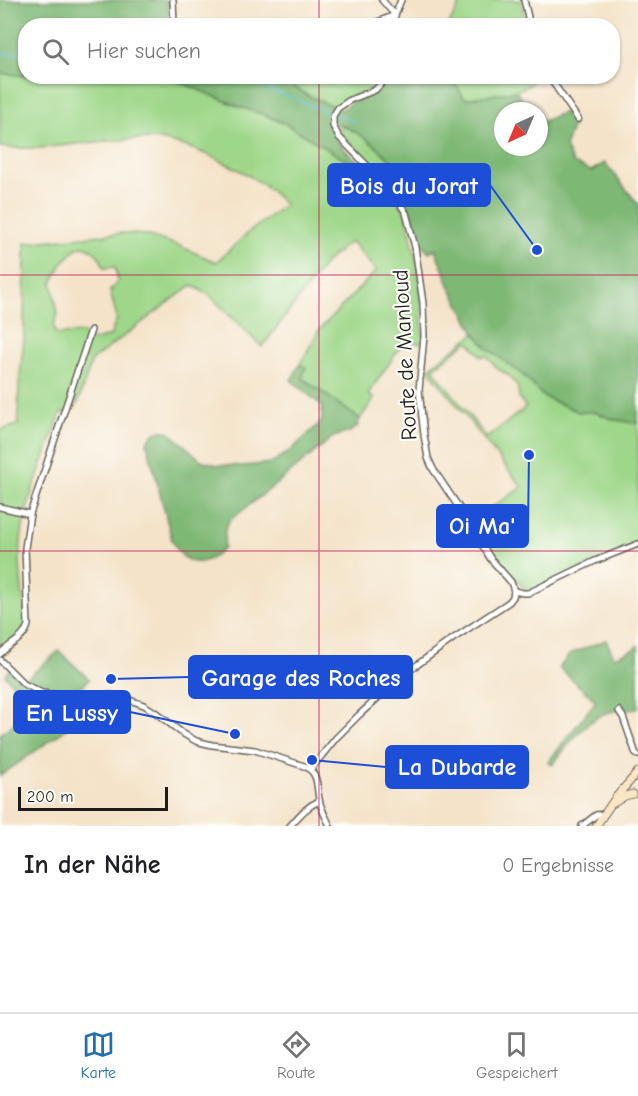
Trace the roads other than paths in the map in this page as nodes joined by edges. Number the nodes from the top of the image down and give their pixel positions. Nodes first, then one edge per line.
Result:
1 (173, 0) edge
2 (382, 0) edge
3 (401, 0) edge
4 (524, 0) edge
5 (395, 15) junction
6 (174, 18) edge
7 (383, 18) edge
8 (394, 18) edge
9 (528, 18) edge
10 (381, 84) edge
11 (554, 84) edge
12 (578, 119) dead end
13 (91, 330) dead end
14 (0, 507) edge
15 (30, 514) junction
16 (638, 544) edge
17 (514, 591) junction
18 (0, 654) edge
19 (0, 660) edge
20 (619, 711) dead end
21 (638, 755) edge
22 (310, 770) junction
23 (634, 777) edge
24 (635, 795) edge
25 (319, 801) junction
26 (609, 806) junction
27 (603, 814) junction
28 (290, 826) edge
29 (330, 826) edge
30 (582, 826) edge
31 (596, 826) edge

1 - 6 street
2 - 5 street
3 - 5 street
4 - 9 street
5 - 7 street
5 - 8 street
10 - 17 street, Route de Manloud
11 - 12 street
13 - 15 street
14 - 15 street
15 - 18 street
16 - 17 street
17 - 22 street
19 - 22 street
20 - 21 street
22 - 25 street
23 - 24 main road
23 - 26 main road
24 - 26 main road
25 - 28 street
25 - 29 street
26 - 27 main road
27 - 30 street
27 - 31 main road

